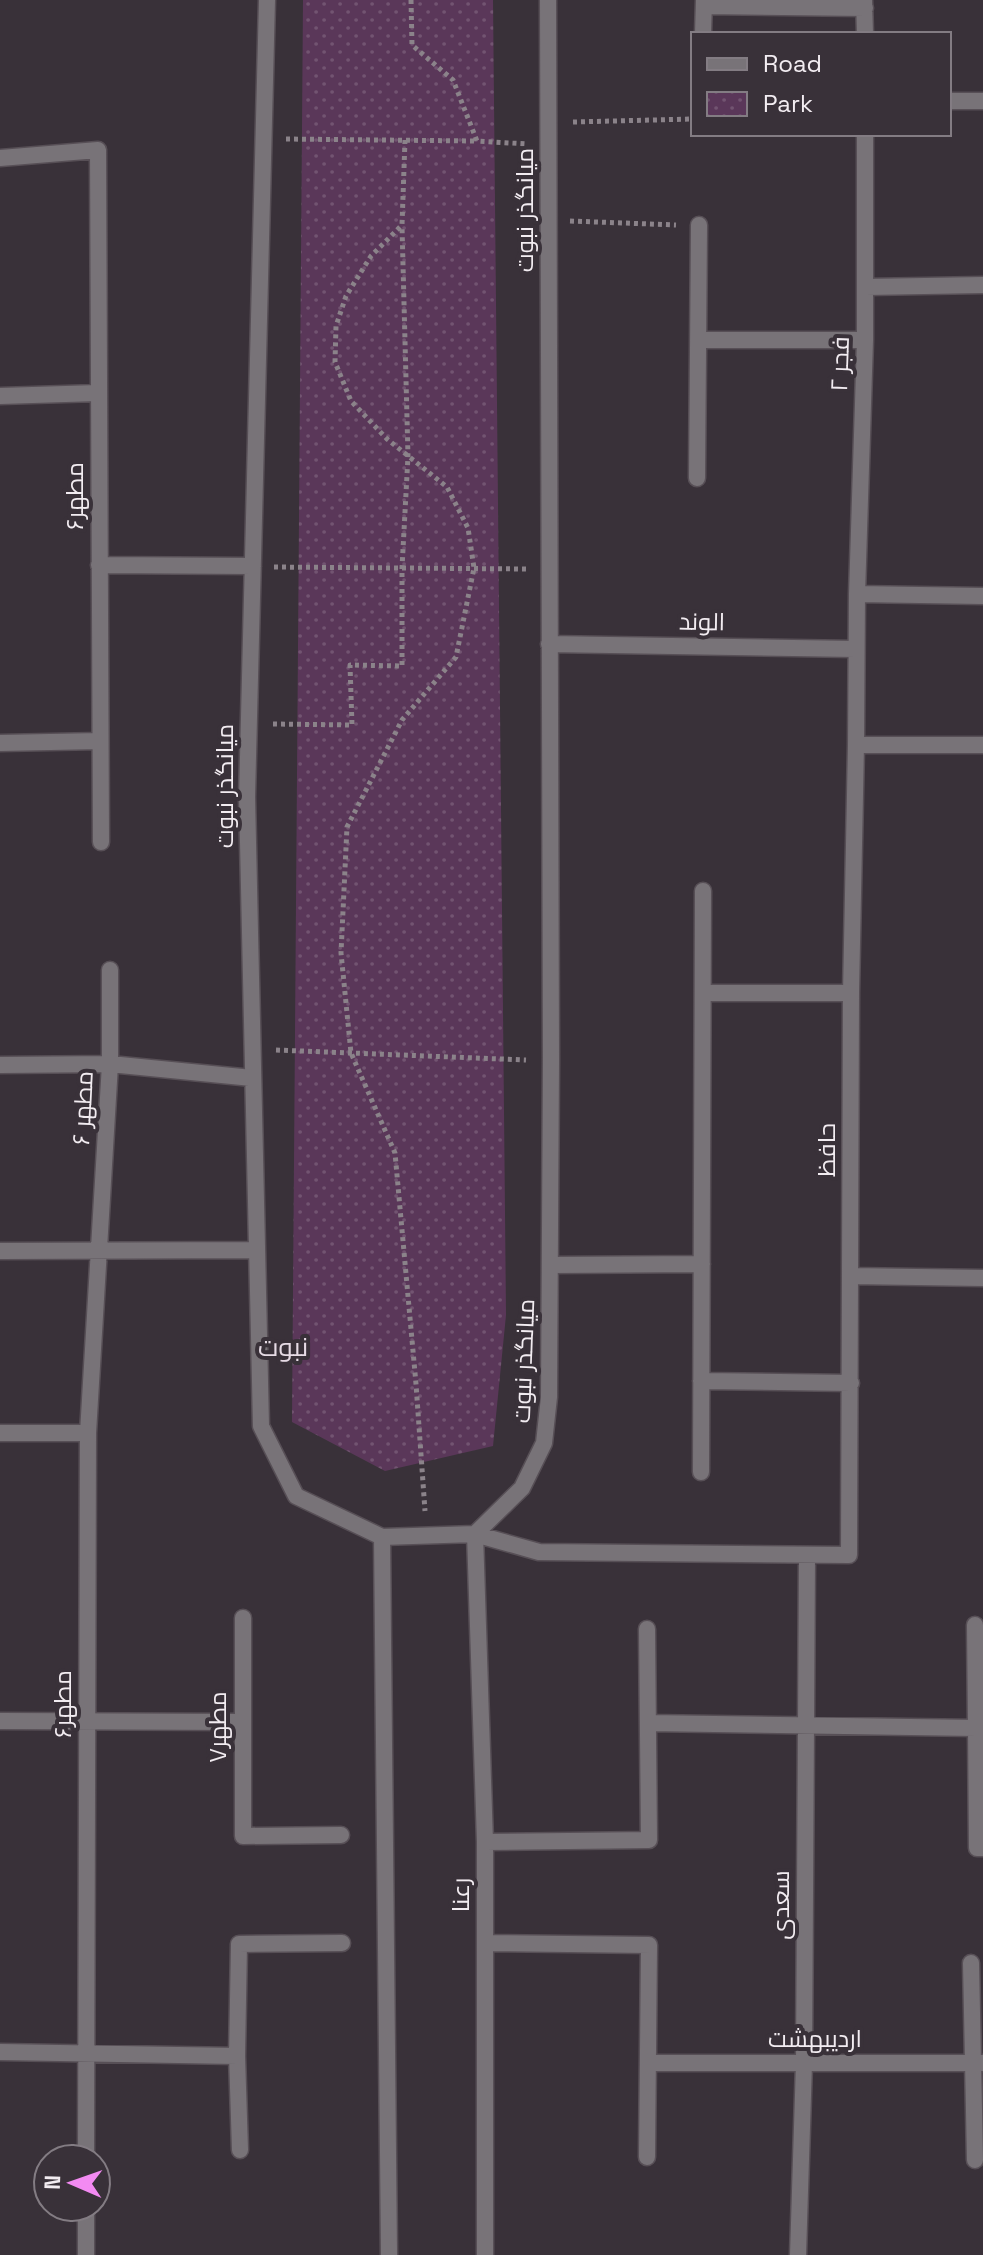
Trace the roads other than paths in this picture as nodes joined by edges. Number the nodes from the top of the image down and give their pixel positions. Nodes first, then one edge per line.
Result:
1 (267, 0) edge
2 (548, 0) edge
3 (704, 3) edge
4 (864, 4) edge
5 (703, 32) edge
6 (865, 32) edge
7 (951, 101) edge
8 (983, 101) edge
9 (865, 136) edge
10 (0, 158) edge
11 (699, 225) road end
12 (983, 285) edge
13 (866, 287) junction
14 (698, 340) junction
15 (865, 340) junction
16 (98, 393) junction
17 (0, 396) edge
18 (697, 478) dead end
19 (99, 565) junction
20 (253, 566) junction
21 (857, 594) junction
22 (983, 596) edge
23 (549, 644) junction
24 (855, 649) junction
25 (100, 741) junction
26 (0, 743) edge
27 (856, 745) junction
28 (983, 745) edge
29 (101, 842) dead end
30 (703, 891) dead end
31 (110, 970) dead end
32 (703, 993) junction
33 (851, 993) junction
34 (110, 1064) junction
35 (0, 1065) edge
36 (252, 1078) junction
37 (98, 1249) junction
38 (257, 1250) junction
39 (0, 1251) edge
40 (702, 1264) junction
41 (552, 1265) junction
42 (851, 1276) junction
43 (983, 1278) edge
44 (701, 1381) junction
45 (851, 1383) junction
46 (0, 1433) edge
47 (88, 1433) junction
48 (701, 1472) dead end
49 (475, 1534) junction
50 (382, 1537) junction
51 (807, 1556) junction
52 (243, 1618) dead end
53 (975, 1625) dead end
54 (647, 1629) dead end
55 (0, 1721) edge
56 (87, 1722) junction
57 (242, 1722) junction
58 (649, 1723) junction
59 (806, 1726) junction
60 (976, 1728) junction
61 (341, 1835) dead end
62 (485, 1842) junction
63 (983, 1848) edge
64 (342, 1943) dead end
65 (485, 1943) junction
66 (971, 1963) dead end
67 (0, 2052) edge
68 (86, 2053) junction
69 (237, 2056) junction
70 (648, 2063) junction
71 (804, 2063) junction
72 (978, 2063) edge
73 (86, 2143) edge
74 (240, 2150) dead end
75 (647, 2157) dead end
76 (975, 2160) dead end
77 (86, 2223) edge
78 (86, 2255) edge
79 (389, 2255) edge
80 (485, 2255) edge
81 (798, 2255) edge

1 - 20 street, میانگذر نبوت
2 - 23 street, میانگذر نبوت
3 - 4 street
3 - 5 street
4 - 6 street
7 - 8 street
9 - 13 street, فجر ۲
10 - 16 street, مطهر۶
11 - 14 street
12 - 13 street
13 - 15 street, فجر ۲
14 - 15 street
14 - 18 street
15 - 21 street, فجر ۲
16 - 17 street
16 - 19 street, مطهر۶
19 - 20 street
19 - 25 street, مطهر۶
20 - 36 street, میانگذر نبوت
21 - 22 street
21 - 24 street
23 - 24 street, الوند
23 - 41 street, میانگذر نبوت
24 - 27 street
25 - 26 street
25 - 29 street, مطهر۶
27 - 28 street
27 - 33 street, حافظ
30 - 32 street
31 - 34 street, مطهر ۶
32 - 33 street
32 - 40 street
33 - 42 street, حافظ
34 - 35 street
34 - 36 street
34 - 37 street, مطهر ۶
36 - 38 street, میانگذر نبوت
37 - 38 street
37 - 39 street
37 - 47 street, مطهر۶
38 - 50 street, میانگذر نبوت
40 - 41 street
40 - 44 street
41 - 49 street, میانگذر نبوت
42 - 43 street
42 - 45 street, حافظ
44 - 45 street
44 - 48 street
45 - 51 street, حافظ
46 - 47 street
47 - 56 street, مطهر۶
49 - 50 street, میانگذر نبوت
49 - 51 street
49 - 62 street, رعنا
50 - 79 street
51 - 59 street, سعدی
52 - 57 street, مطهر۷
53 - 60 street
54 - 58 street
55 - 56 street
56 - 57 street
56 - 68 street, مطهر۶
57 - 61 street, مطهر۷
58 - 59 street
58 - 62 street
59 - 60 street
59 - 71 street, سعدی
60 - 63 street
62 - 65 street, رعنا
64 - 69 street
65 - 70 street
65 - 80 street, رعنا
66 - 72 street
67 - 68 street
68 - 69 street
68 - 73 street, مطهر۶
69 - 74 street
70 - 71 street, اردیبهشت
70 - 75 street
71 - 72 street, اردیبهشت
71 - 81 street, سعدی
72 - 76 street
77 - 78 street

